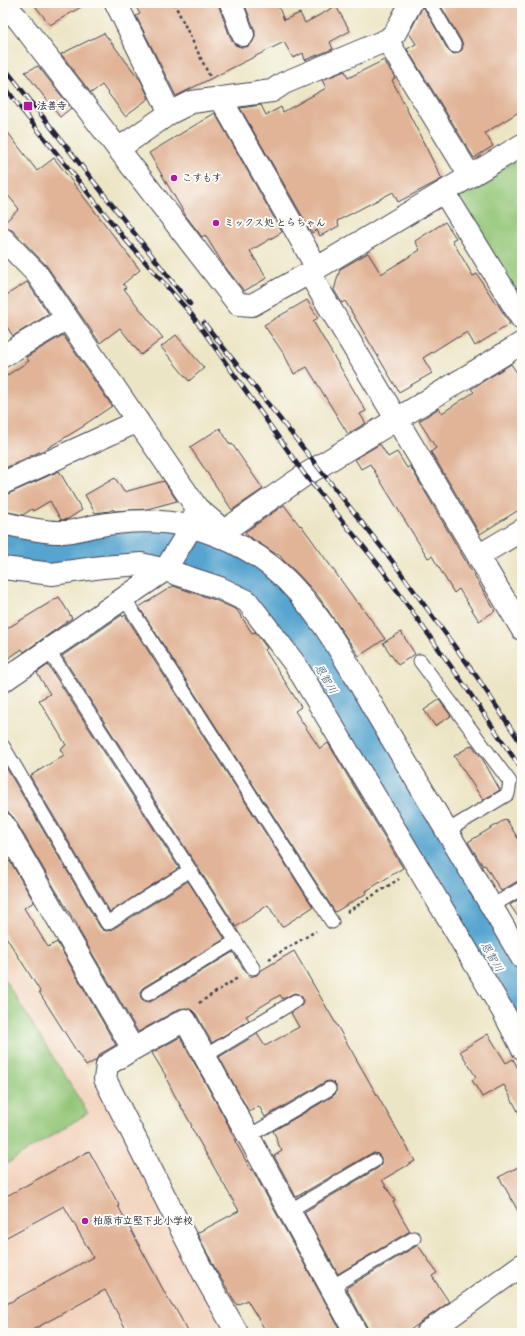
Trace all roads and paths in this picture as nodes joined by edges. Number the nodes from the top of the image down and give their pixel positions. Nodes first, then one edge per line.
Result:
1 (3, 3) edge
2 (116, 3) edge
3 (174, 3) edge
4 (231, 3) edge
5 (411, 3) edge
6 (430, 3) edge
7 (243, 35) dead end
8 (387, 40) junction
9 (455, 46) dead end
10 (221, 99) junction
11 (170, 113) junction
12 (522, 145) edge
13 (118, 149) junction
14 (470, 176) junction
15 (444, 192) junction
16 (3, 239) edge
17 (313, 271) junction
18 (67, 318) junction
19 (522, 319) edge
20 (522, 343) edge
21 (3, 356) edge
22 (397, 419) junction
23 (138, 421) junction
24 (3, 483) edge
25 (3, 523) edge
26 (192, 523) junction
27 (522, 530) edge
28 (231, 538) junction
29 (478, 556) junction
30 (3, 568) edge
31 (165, 570) junction
32 (124, 598) junction
33 (522, 629) edge
34 (49, 651) junction
35 (420, 660) dead end
36 (3, 681) edge
37 (3, 746) edge
38 (3, 824) edge
39 (447, 830) junction
40 (9, 849) edge
41 (417, 866) junction
42 (190, 870) junction
43 (522, 888) edge
44 (492, 906) junction
45 (332, 922) junction
46 (236, 942) junction
47 (522, 958) edge
48 (253, 968) junction
49 (148, 994) dead end
50 (295, 1001) dead end
51 (185, 1020) junction
52 (522, 1048) edge
53 (133, 1049) junction
54 (205, 1056) junction
55 (329, 1089) dead end
56 (249, 1136) junction
57 (374, 1161) dead end
58 (290, 1211) junction
59 (414, 1238) dead end
60 (522, 1265) edge
61 (331, 1287) junction
62 (237, 1333) edge
63 (356, 1333) edge
64 (427, 1333) edge

1 - 13 street
2 - 11 street
3 - 10 path
4 - 7 street
5 - 8 street
6 - 9 lane
8 - 10 street
8 - 14 street
10 - 11 street
10 - 17 street
11 - 13 street
12 - 14 street
13 - 17 street
14 - 15 street
15 - 17 street
15 - 19 street
16 - 18 street
17 - 22 street
18 - 21 street
18 - 23 street
20 - 22 street
22 - 28 street
22 - 29 street
23 - 24 street
23 - 26 street
25 - 26 street
26 - 28 street
26 - 31 street
27 - 29 street
28 - 39 street
29 - 33 street
30 - 31 street
31 - 32 street
31 - 41 street
32 - 34 street
32 - 45 lane
34 - 36 street
34 - 42 lane
35 - 39 lane
37 - 42 lane
38 - 40 street
39 - 44 street
40 - 53 street
41 - 45 path
41 - 52 street
42 - 46 lane
43 - 44 lane
44 - 47 street
45 - 48 path
46 - 48 lane
46 - 49 lane
48 - 51 path
50 - 54 lane
51 - 53 street
51 - 54 street
53 - 62 street
54 - 56 street
55 - 56 lane
56 - 58 street
57 - 58 lane
58 - 61 street
59 - 61 lane
60 - 64 street
61 - 63 street

